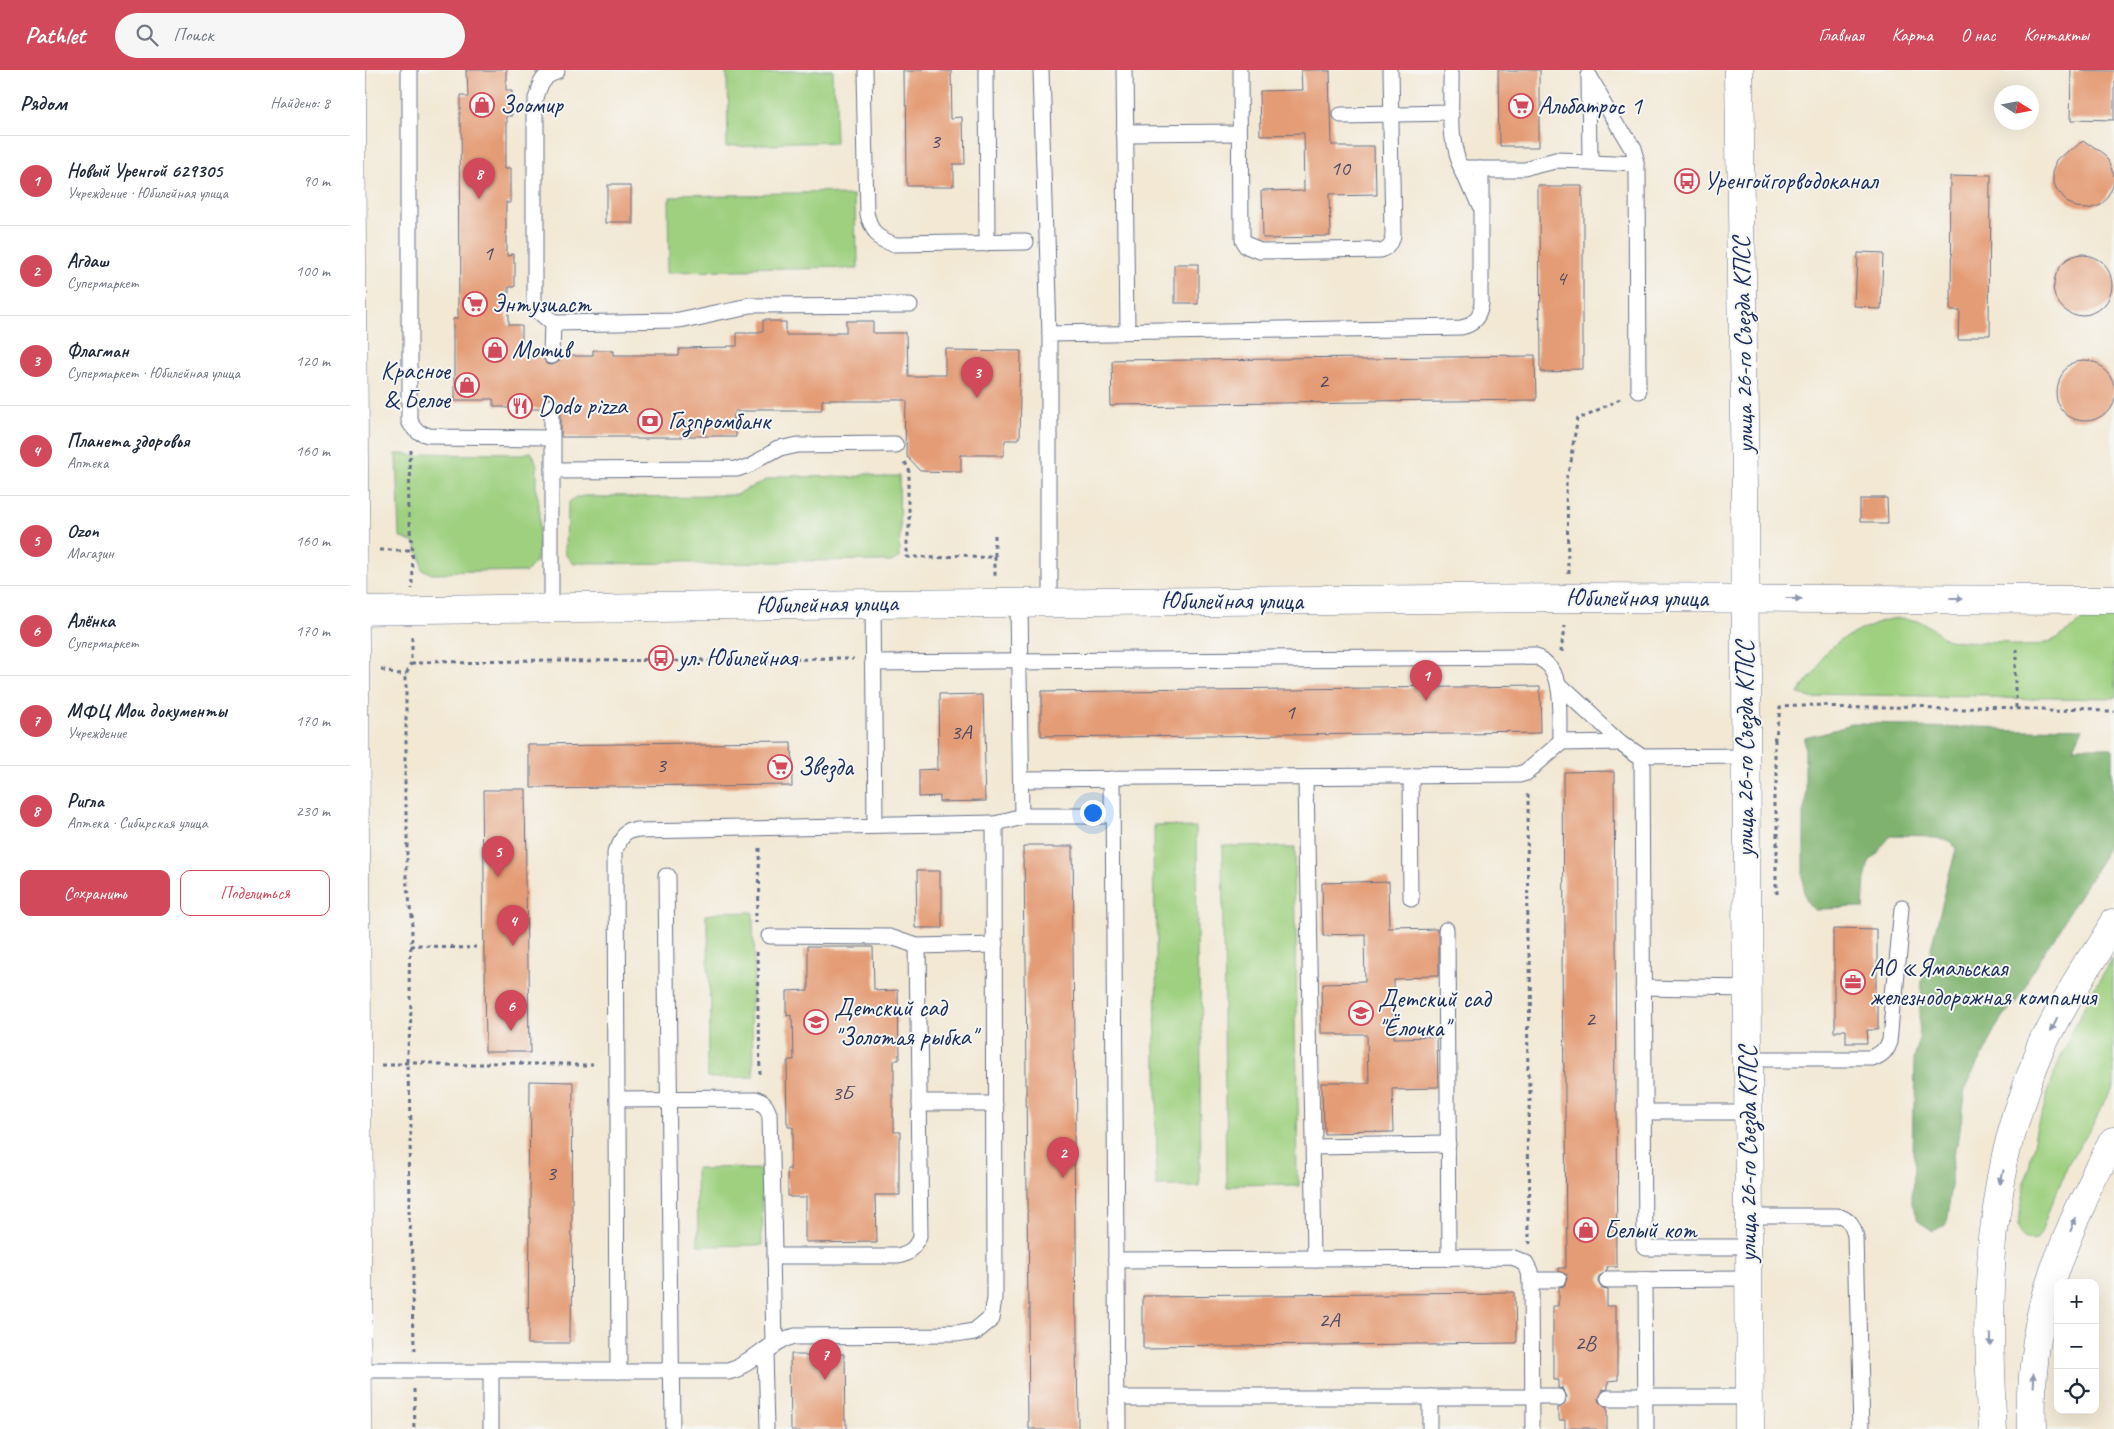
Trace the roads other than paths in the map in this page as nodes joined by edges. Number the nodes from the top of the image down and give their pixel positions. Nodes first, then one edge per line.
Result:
1 (352, 70) edge
2 (409, 70) edge
3 (557, 70) edge
4 (864, 70) edge
5 (986, 70) edge
6 (1041, 70) edge
7 (1124, 70) edge
8 (1240, 70) edge
9 (1390, 70) edge
10 (1452, 70) edge
11 (1739, 70) edge
12 (1589, 73) edge
13 (1453, 113) junction
14 (1391, 114) junction
15 (1341, 115) dead end
16 (1240, 132) junction
17 (1124, 133) junction
18 (1590, 162) junction
19 (1637, 164) junction
20 (1462, 169) junction
21 (1482, 169) junction
22 (1482, 215) junction
23 (1025, 242) dead end
24 (987, 243) junction
25 (911, 305) dead end
26 (553, 323) junction
27 (1127, 332) junction
28 (1049, 334) junction
29 (552, 355) dead end
30 (1638, 391) road end
31 (552, 407) dead end
32 (551, 438) junction
33 (895, 444) road end
34 (552, 470) junction
35 (1744, 598) junction
36 (2114, 600) edge
37 (1049, 602) junction
38 (1007, 603) junction
39 (873, 604) junction
40 (552, 608) junction
41 (353, 611) edge
42 (873, 660) junction
43 (1020, 661) junction
44 (1559, 685) junction
45 (353, 733) edge
46 (1621, 742) junction
47 (1561, 743) junction
48 (1745, 747) junction
49 (1642, 757) junction
50 (1410, 776) junction
51 (1306, 777) junction
52 (1113, 778) junction
53 (1022, 779) junction
54 (1022, 816) junction
55 (1113, 816) junction
56 (994, 823) junction
57 (875, 825) junction
58 (666, 876) dead end
59 (1411, 900) dead end
60 (1902, 908) dead end
61 (2114, 922) edge
62 (1447, 930) dead end
63 (762, 937) road end
64 (994, 944) junction
65 (917, 946) junction
66 (1643, 986) junction
67 (1747, 989) junction
68 (1747, 1059) junction
69 (617, 1100) junction
70 (669, 1100) junction
71 (919, 1103) junction
72 (995, 1103) junction
73 (1644, 1112) junction
74 (1748, 1112) junction
75 (2114, 1140) edge
76 (1449, 1144) junction
77 (1312, 1146) junction
78 (1748, 1216) junction
79 (1748, 1247) junction
80 (773, 1256) junction
81 (1449, 1259) junction
82 (1116, 1260) junction
83 (1314, 1260) junction
84 (1530, 1280) junction
85 (1559, 1280) dead end
86 (1608, 1280) dead end
87 (1645, 1280) junction
88 (1748, 1280) junction
89 (770, 1347) junction
90 (360, 1371) junction
91 (491, 1371) junction
92 (618, 1371) junction
93 (672, 1372) junction
94 (1117, 1397) junction
95 (1430, 1397) junction
96 (1532, 1397) junction
97 (1559, 1397) dead end
98 (1608, 1397) dead end
99 (1646, 1397) junction
100 (1749, 1397) junction
101 (356, 1426) edge
102 (491, 1429) edge
103 (672, 1429) edge
104 (766, 1429) edge
105 (1117, 1429) edge
106 (1430, 1429) edge
107 (1532, 1429) edge
108 (1646, 1429) edge
109 (1750, 1429) edge
110 (1861, 1429) edge
111 (1993, 1429) edge
112 (2032, 1429) edge

1 - 41 main road
2 - 32 lane
3 - 26 lane
4 - 24 lane
5 - 24 lane
6 - 28 lane
7 - 17 lane
8 - 16 lane
9 - 14 lane
10 - 13 lane
11 - 35 main road, улица 26-го Съезда КПСС
12 - 18 lane
12 - 19 lane
13 - 14 lane
13 - 20 lane
14 - 15 lane
14 - 16 lane
16 - 17 lane
17 - 27 lane
18 - 19 lane
18 - 21 lane
19 - 30 lane
20 - 21 lane
20 - 22 lane
21 - 22 lane
22 - 27 lane
23 - 24 lane
25 - 26 lane
26 - 29 lane
27 - 28 lane
28 - 37 lane
31 - 32 lane
32 - 34 lane
33 - 34 lane
34 - 40 lane
35 -> 36 main road, Юбилейная улица
35 - 37 main road, Юбилейная улица
35 - 48 main road, улица 26-го Съезда КПСС
37 - 38 main road, Юбилейная улица
38 - 39 main road, Юбилейная улица
38 - 43 lane
39 - 40 main road, Юбилейная улица
39 - 42 lane
40 - 41 main road, Юбилейная улица
41 - 45 main road
42 - 43 lane
42 - 57 lane
43 - 44 lane
43 - 53 lane
44 - 46 lane
44 - 47 lane
45 - 90 main road
46 - 47 lane
46 - 49 lane
47 - 50 lane
48 - 49 lane
48 - 67 main road, улица 26-го Съезда КПСС
49 - 66 lane
50 - 51 lane
50 - 59 lane
51 - 52 lane
51 - 77 lane
52 - 53 lane
52 - 55 lane
53 - 54 lane
54 - 55 lane
54 - 56 lane
55 - 82 lane
56 - 57 lane
56 - 64 lane
57 - 69 lane
58 - 70 lane
60 - 68 lane
61 -> 111 main road
62 - 76 lane
63 - 65 lane
64 - 65 lane
64 - 72 lane
65 - 71 lane
66 - 67 lane
66 - 73 lane
67 - 68 main road, улица 26-го Съезда КПСС
68 - 74 main road, улица 26-го Съезда КПСС
69 - 70 lane
69 - 92 lane
70 - 80 lane
70 - 93 lane
71 - 72 lane
71 - 80 lane
72 - 89 lane
73 - 74 lane
73 - 79 lane
74 - 78 main road, улица 26-го Съезда КПСС
112 -> 75 main road
76 - 77 lane
76 - 81 lane
77 - 83 lane
78 - 79 main road, улица 26-го Съезда КПСС
78 - 110 lane
79 - 88 main road, улица 26-го Съезда КПСС
80 - 89 lane
81 - 83 lane
81 - 84 lane
82 - 83 lane
82 - 94 lane
84 - 85 lane
84 - 96 lane
86 - 87 lane
87 - 88 lane
87 - 99 lane
88 - 100 main road, улица 26-го Съезда КПСС
89 - 93 lane
89 - 104 lane
90 - 91 lane
90 - 101 main road
91 - 92 lane
91 - 102 lane
92 - 93 lane
93 - 103 lane
94 - 95 lane
94 - 105 lane
95 - 96 lane
95 - 106 lane
96 - 97 lane
96 - 107 lane
98 - 99 lane
99 - 100 lane
99 - 108 lane
100 - 109 main road, улица 26-го Съезда КПСС

